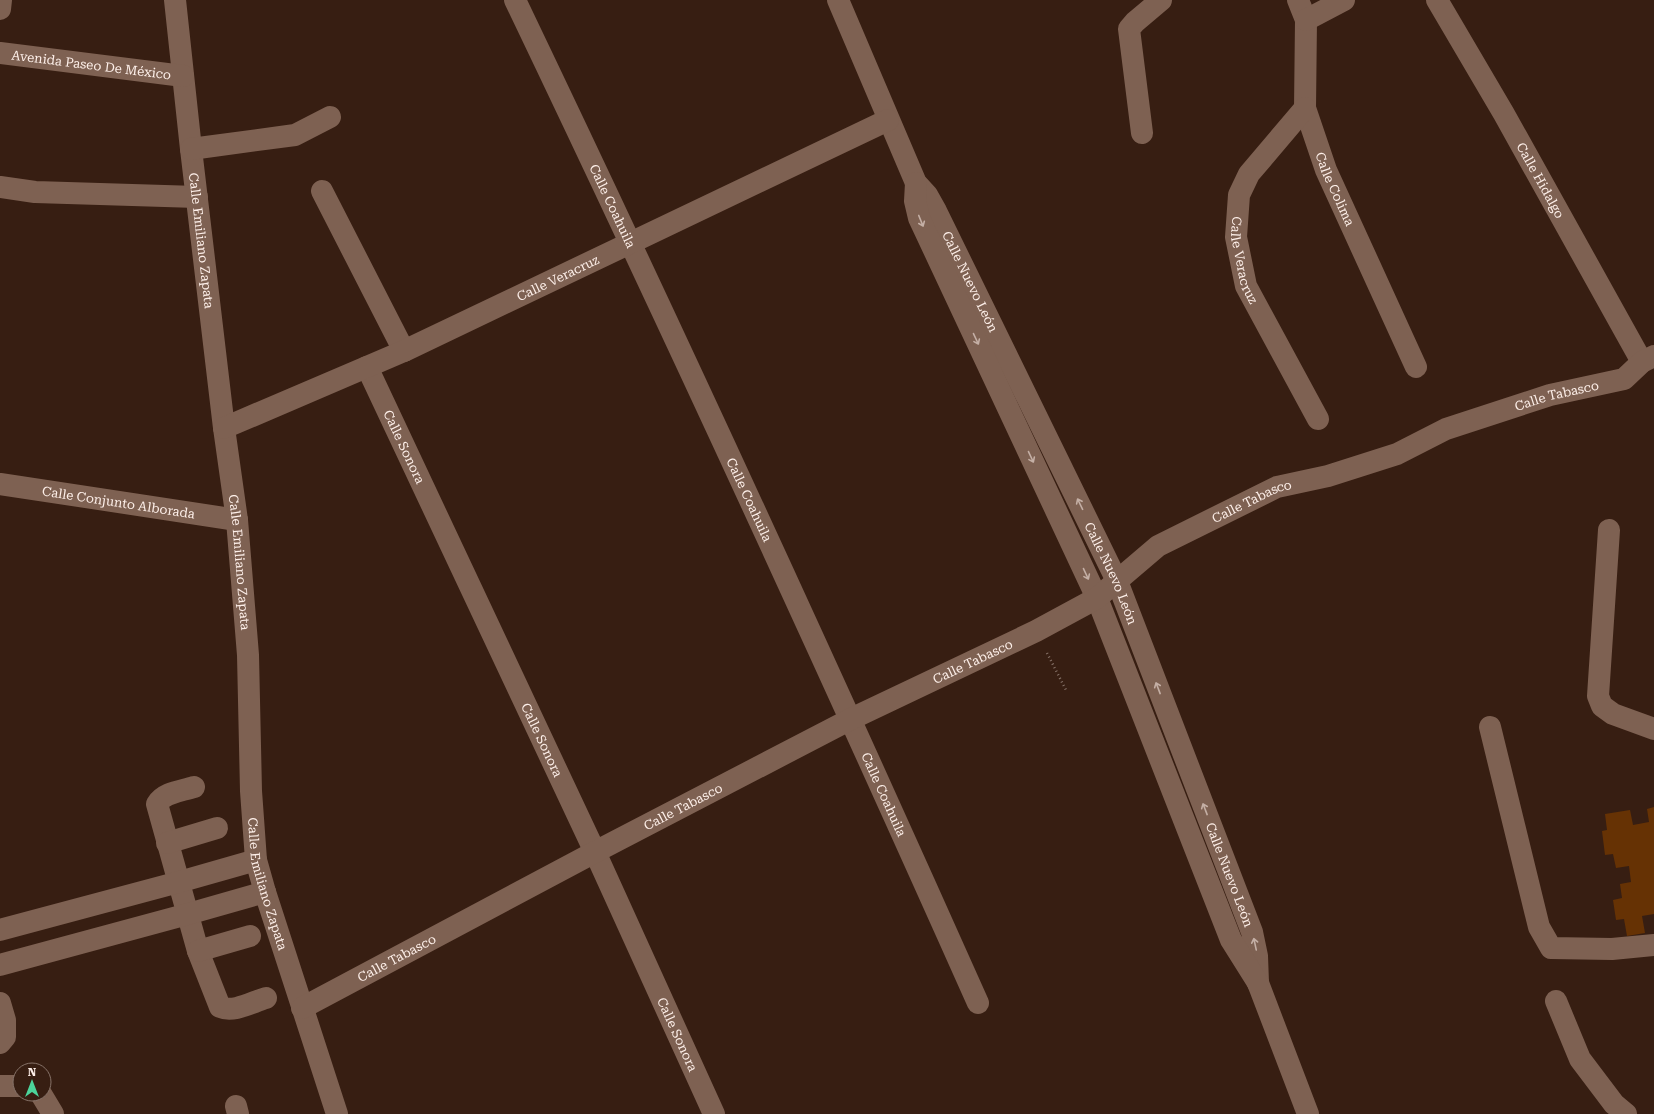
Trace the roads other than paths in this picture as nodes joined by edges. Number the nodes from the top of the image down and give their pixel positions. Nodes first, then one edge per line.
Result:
1 (1, 0) edge
2 (176, 0) edge
3 (515, 0) edge
4 (838, 0) edge
5 (1161, 0) edge
6 (1298, 0) edge
7 (1344, 0) edge
8 (1437, 0) edge
9 (0, 9) edge
10 (1306, 20) junction
11 (0, 53) edge
12 (183, 76) junction
13 (1305, 108) junction
14 (330, 117) dead end
15 (888, 120) junction
16 (1142, 133) dead end
17 (191, 149) junction
18 (916, 183) junction
19 (0, 187) edge
20 (322, 190) dead end
21 (197, 197) junction
22 (631, 242) junction
23 (404, 351) junction
24 (1648, 359) edge
25 (367, 367) junction
26 (1416, 367) dead end
27 (1318, 419) dead end
28 (224, 428) junction
29 (0, 484) edge
30 (237, 520) junction
31 (1609, 530) dead end
32 (1117, 581) junction
33 (1097, 598) junction
34 (851, 719) junction
35 (1490, 727) dead end
36 (1654, 729) edge
37 (194, 787) dead end
38 (217, 828) dead end
39 (167, 843) junction
40 (595, 852) junction
41 (256, 860) junction
42 (179, 882) junction
43 (265, 892) junction
44 (188, 914) junction
45 (0, 930) edge
46 (250, 936) dead end
47 (1654, 945) edge
48 (198, 950) junction
49 (0, 965) edge
50 (1258, 983) junction
51 (266, 998) dead end
52 (1556, 1001) dead end
53 (0, 1003) edge
54 (978, 1003) dead end
55 (302, 1008) junction
56 (0, 1043) edge
57 (0, 1086) edge
58 (12, 1086) edge
59 (46, 1102) edge
60 (53, 1114) edge
61 (338, 1114) edge
62 (714, 1114) edge
63 (1308, 1114) edge
64 (1626, 1114) edge

1 - 9 street
2 - 12 street, Calle Emiliano Zapata
3 - 22 street, Calle Coahuila
4 - 15 street, Calle Nuevo León
5 - 16 street
6 - 10 street, Calle Colima
7 - 10 street
8 - 24 street, Calle Hidalgo
10 - 13 street, Calle Colima
11 - 12 street, Avenida Paseo De México
12 - 17 street, Calle Emiliano Zapata
13 - 26 street, Calle Colima
13 - 27 street, Calle Veracruz
14 - 17 street
15 - 18 street, Calle Nuevo León
15 - 22 street, Calle Veracruz
17 - 21 street, Calle Emiliano Zapata
32 -> 18 street, Calle Nuevo León
18 -> 33 street, Calle Nuevo León
19 - 21 street
20 - 23 street
21 - 28 street, Calle Emiliano Zapata
22 - 23 street, Calle Veracruz
22 - 34 street, Calle Coahuila
23 - 25 street, Calle Veracruz
24 - 32 street, Calle Tabasco
25 - 28 street, Calle Veracruz
25 - 40 street, Calle Sonora
28 - 30 street, Calle Emiliano Zapata
29 - 30 street, Calle Conjunto Alborada
30 - 41 street, Calle Emiliano Zapata
31 - 36 street
32 - 33 street, Calle Tabasco
50 -> 32 street, Calle Nuevo León
33 - 34 street, Calle Tabasco
33 - 50 street, Calle Nuevo León
34 - 40 street, Calle Tabasco
34 - 54 street, Calle Coahuila
35 - 47 street
37 - 39 street
38 - 39 street
39 - 42 street
40 - 55 street, Calle Tabasco
40 - 62 street, Calle Sonora
41 - 42 street
41 - 43 street, Calle Emiliano Zapata
42 - 44 street
42 - 45 street
43 - 44 street
43 - 55 street, Calle Emiliano Zapata
44 - 48 street
44 - 49 street
46 - 48 street
48 - 51 street
50 - 63 street, Calle Nuevo León
52 - 64 street
53 - 56 street
55 - 61 street, Calle Emiliano Zapata
57 - 58 street
59 - 60 street

